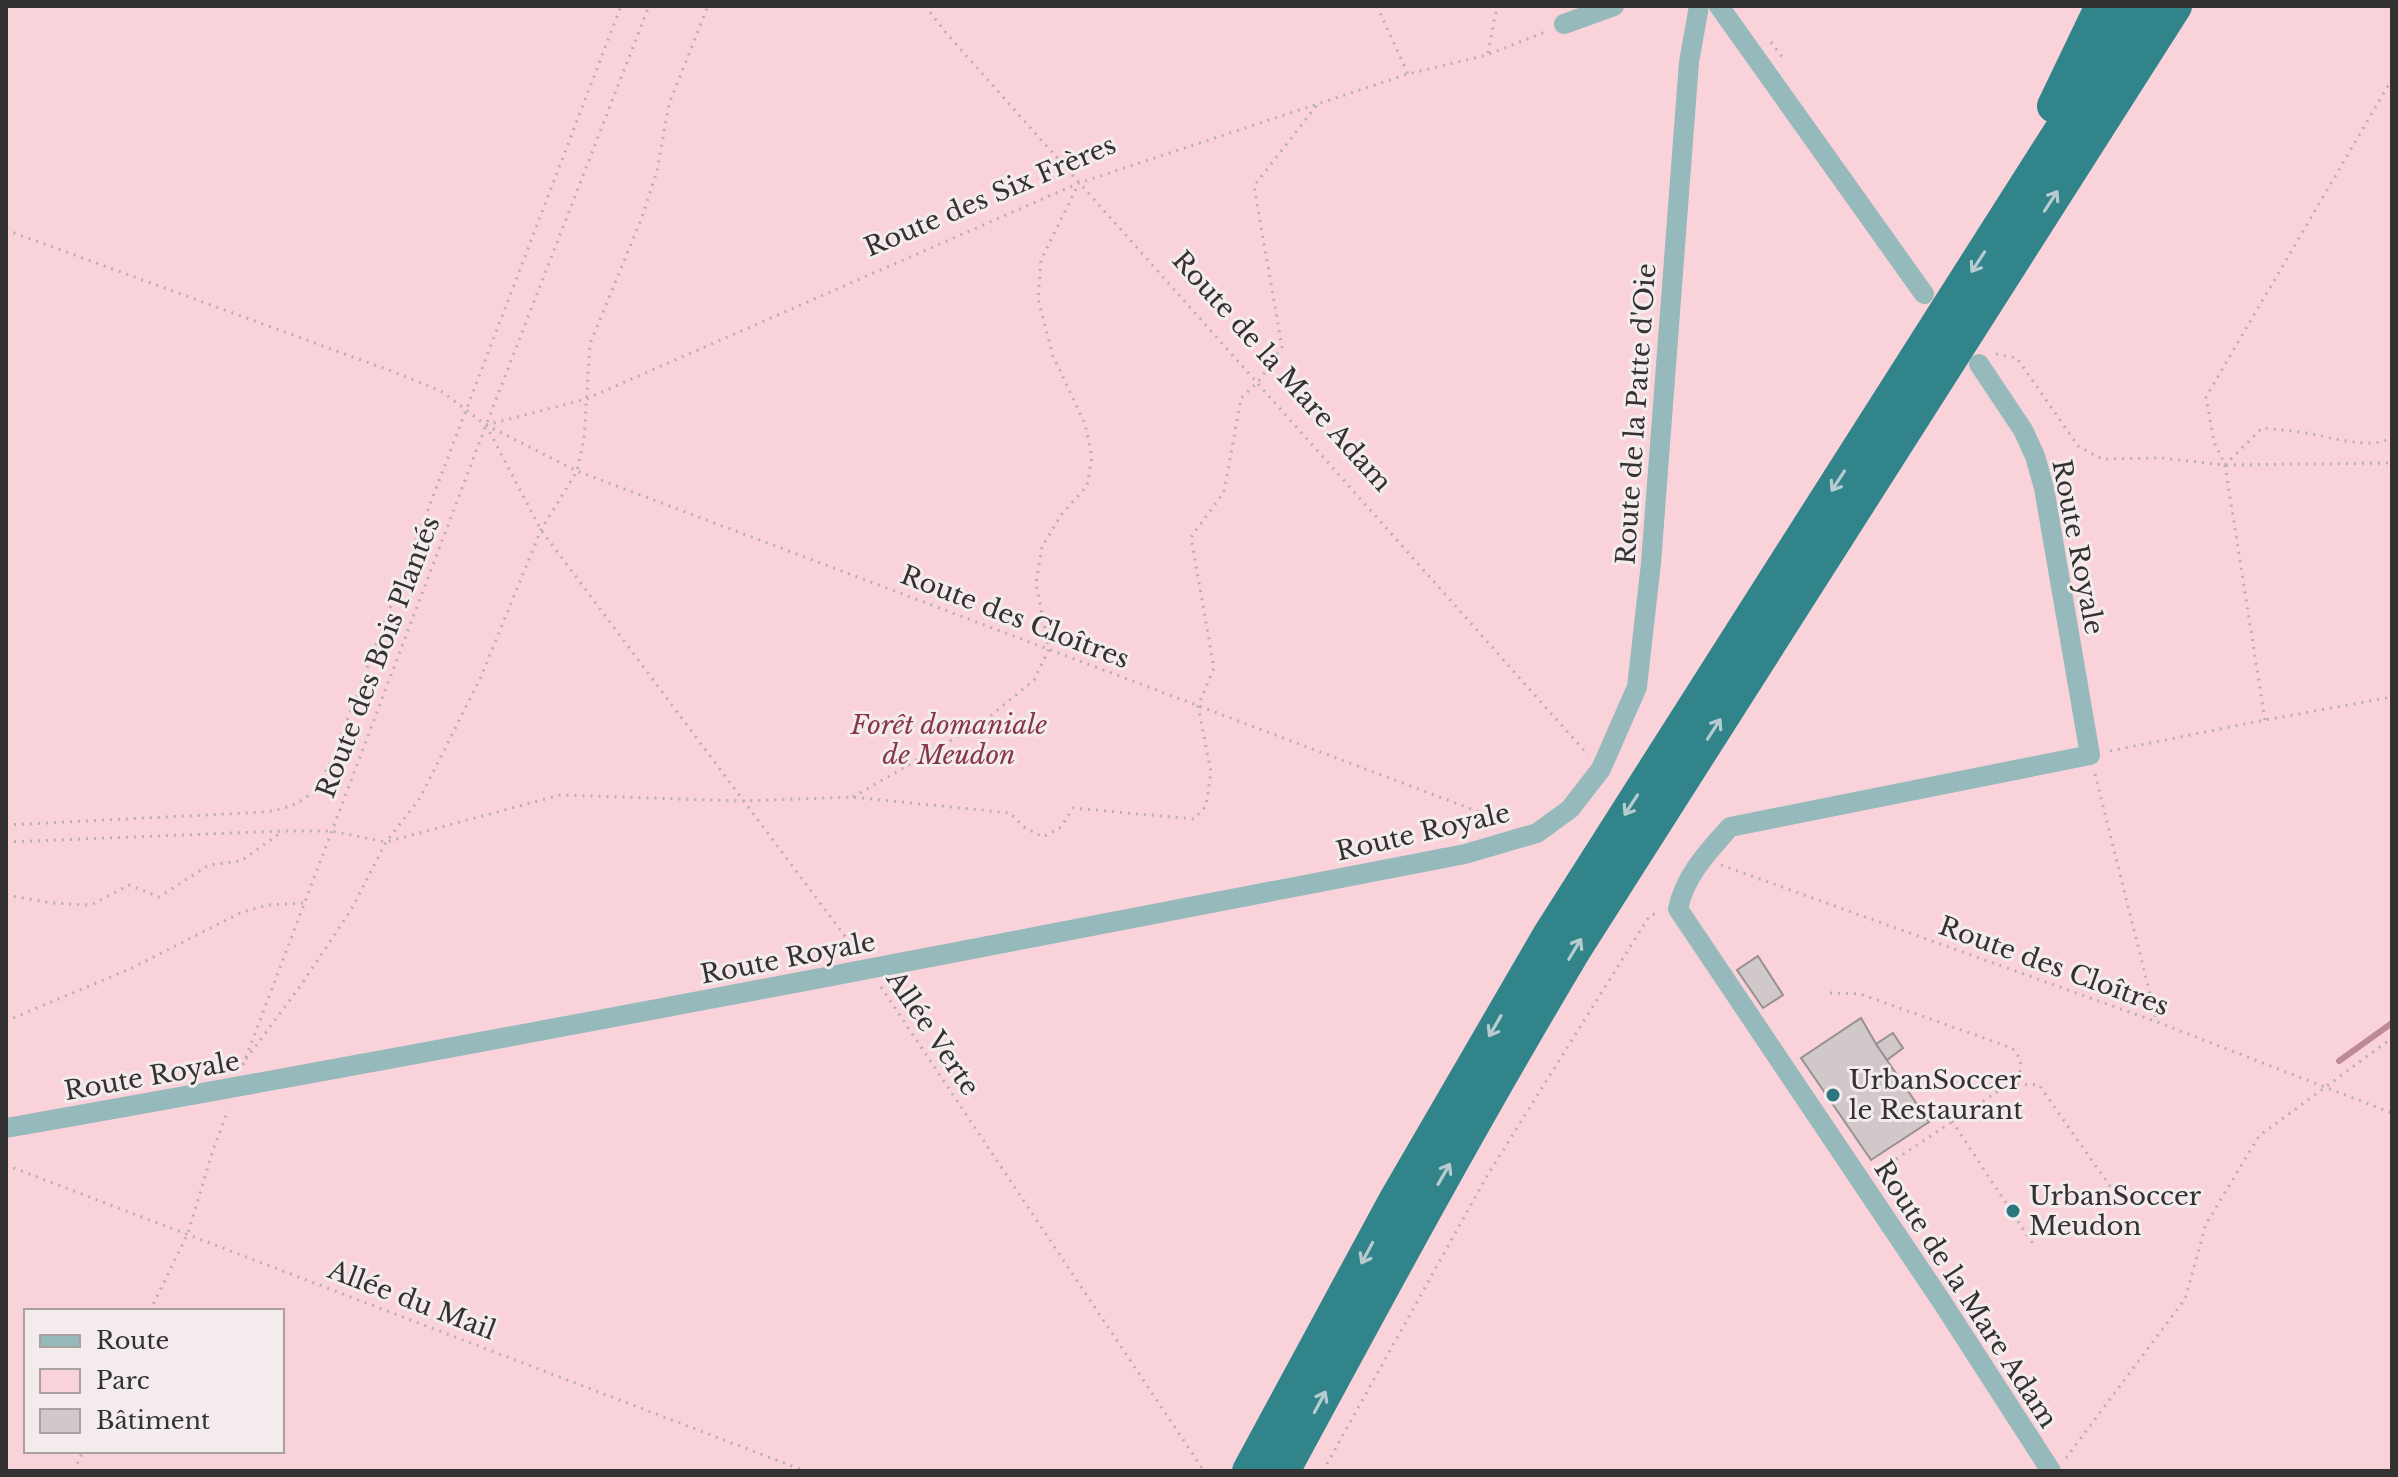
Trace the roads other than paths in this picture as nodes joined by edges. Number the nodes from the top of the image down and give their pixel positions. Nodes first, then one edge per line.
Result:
1 (1614, 6) edge
2 (1699, 6) edge
3 (1719, 6) edge
4 (2102, 6) edge
5 (2140, 6) edge
6 (2175, 6) edge
7 (1564, 24) road end
8 (2020, 196) junction
9 (1924, 294) dead end
10 (1979, 364) road end
11 (1570, 809) joint
12 (1678, 909) joint
13 (6, 1128) edge
14 (2058, 1465) edge
15 (1249, 1471) edge
16 (1283, 1471) edge

1 - 7 street
2 - 11 street, Route de la Patte d'Oie
3 - 9 street
4 - 8 highway
5 - 8 highway
16 -> 6 highway
8 -> 15 highway
10 - 12 street, Route Royale
11 - 13 street, Route Royale
12 - 14 street, Route de la Mare Adam

